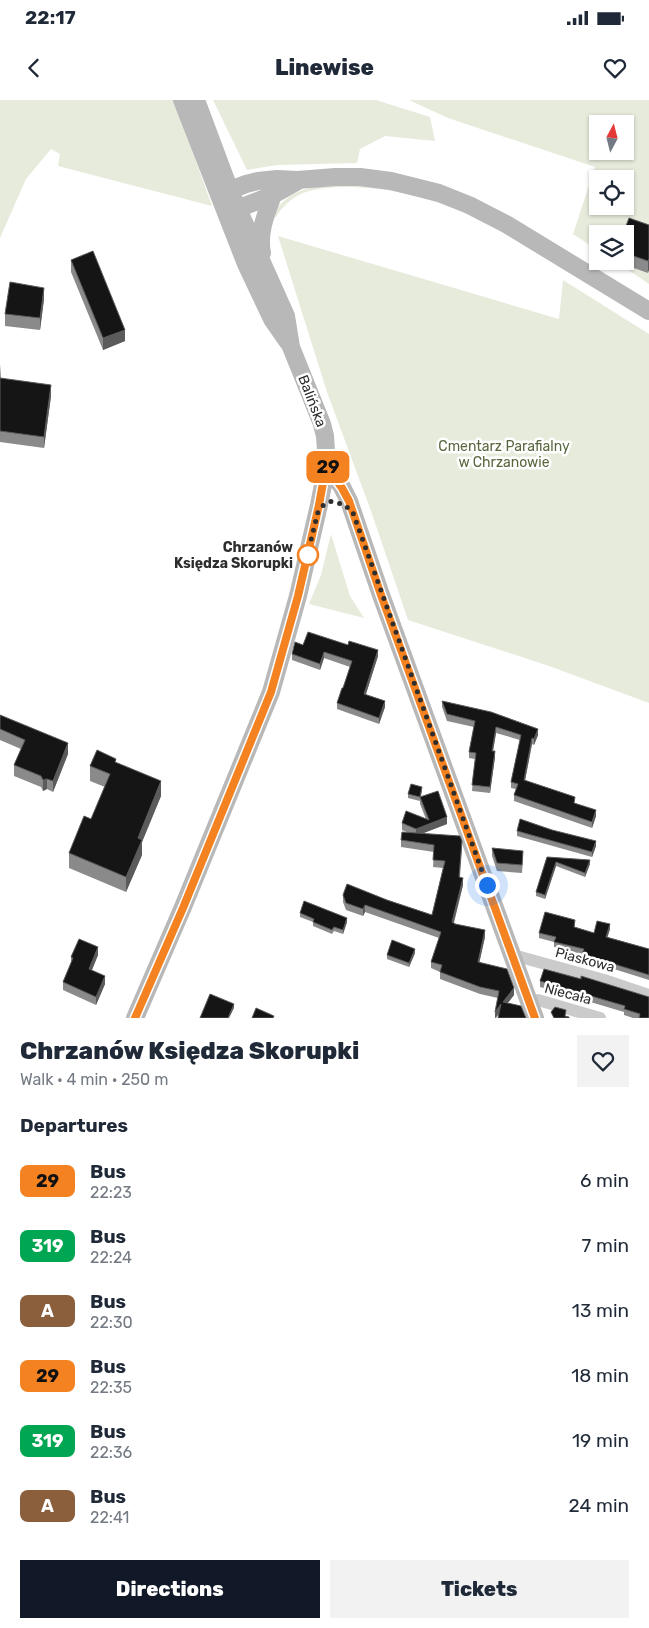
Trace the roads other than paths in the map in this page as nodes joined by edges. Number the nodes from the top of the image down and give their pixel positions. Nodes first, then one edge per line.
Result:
1 (182, 100) edge
2 (196, 100) edge
3 (298, 180) junction
4 (225, 193) junction
5 (274, 195) junction
6 (239, 208) junction
7 (265, 268) junction
8 (649, 312) edge
9 (291, 347) junction
10 (326, 466) junction
11 (352, 510) junction
12 (318, 512) junction
13 (513, 956) junction
14 (649, 995) edge
15 (532, 1010) edge
16 (135, 1018) edge
17 (600, 1018) edge

1 - 4 main road, Balińska
2 - 4 main road, Balińska
3 - 4 main road
3 - 5 main road
3 - 8 main road
4 - 6 main road, Balińska
5 - 6 main road
5 - 7 main road
6 - 7 main road, Balińska
6 - 9 main road, Balińska
7 - 9 main road, Balińska
9 - 10 main road, Balińska
10 - 11 main road
10 - 12 main road, Balińska
11 - 12 main road
11 - 13 main road
12 - 16 main road, Balińska
13 - 14 street, Piaskowa
13 - 15 main road
15 - 17 street, Niecała

